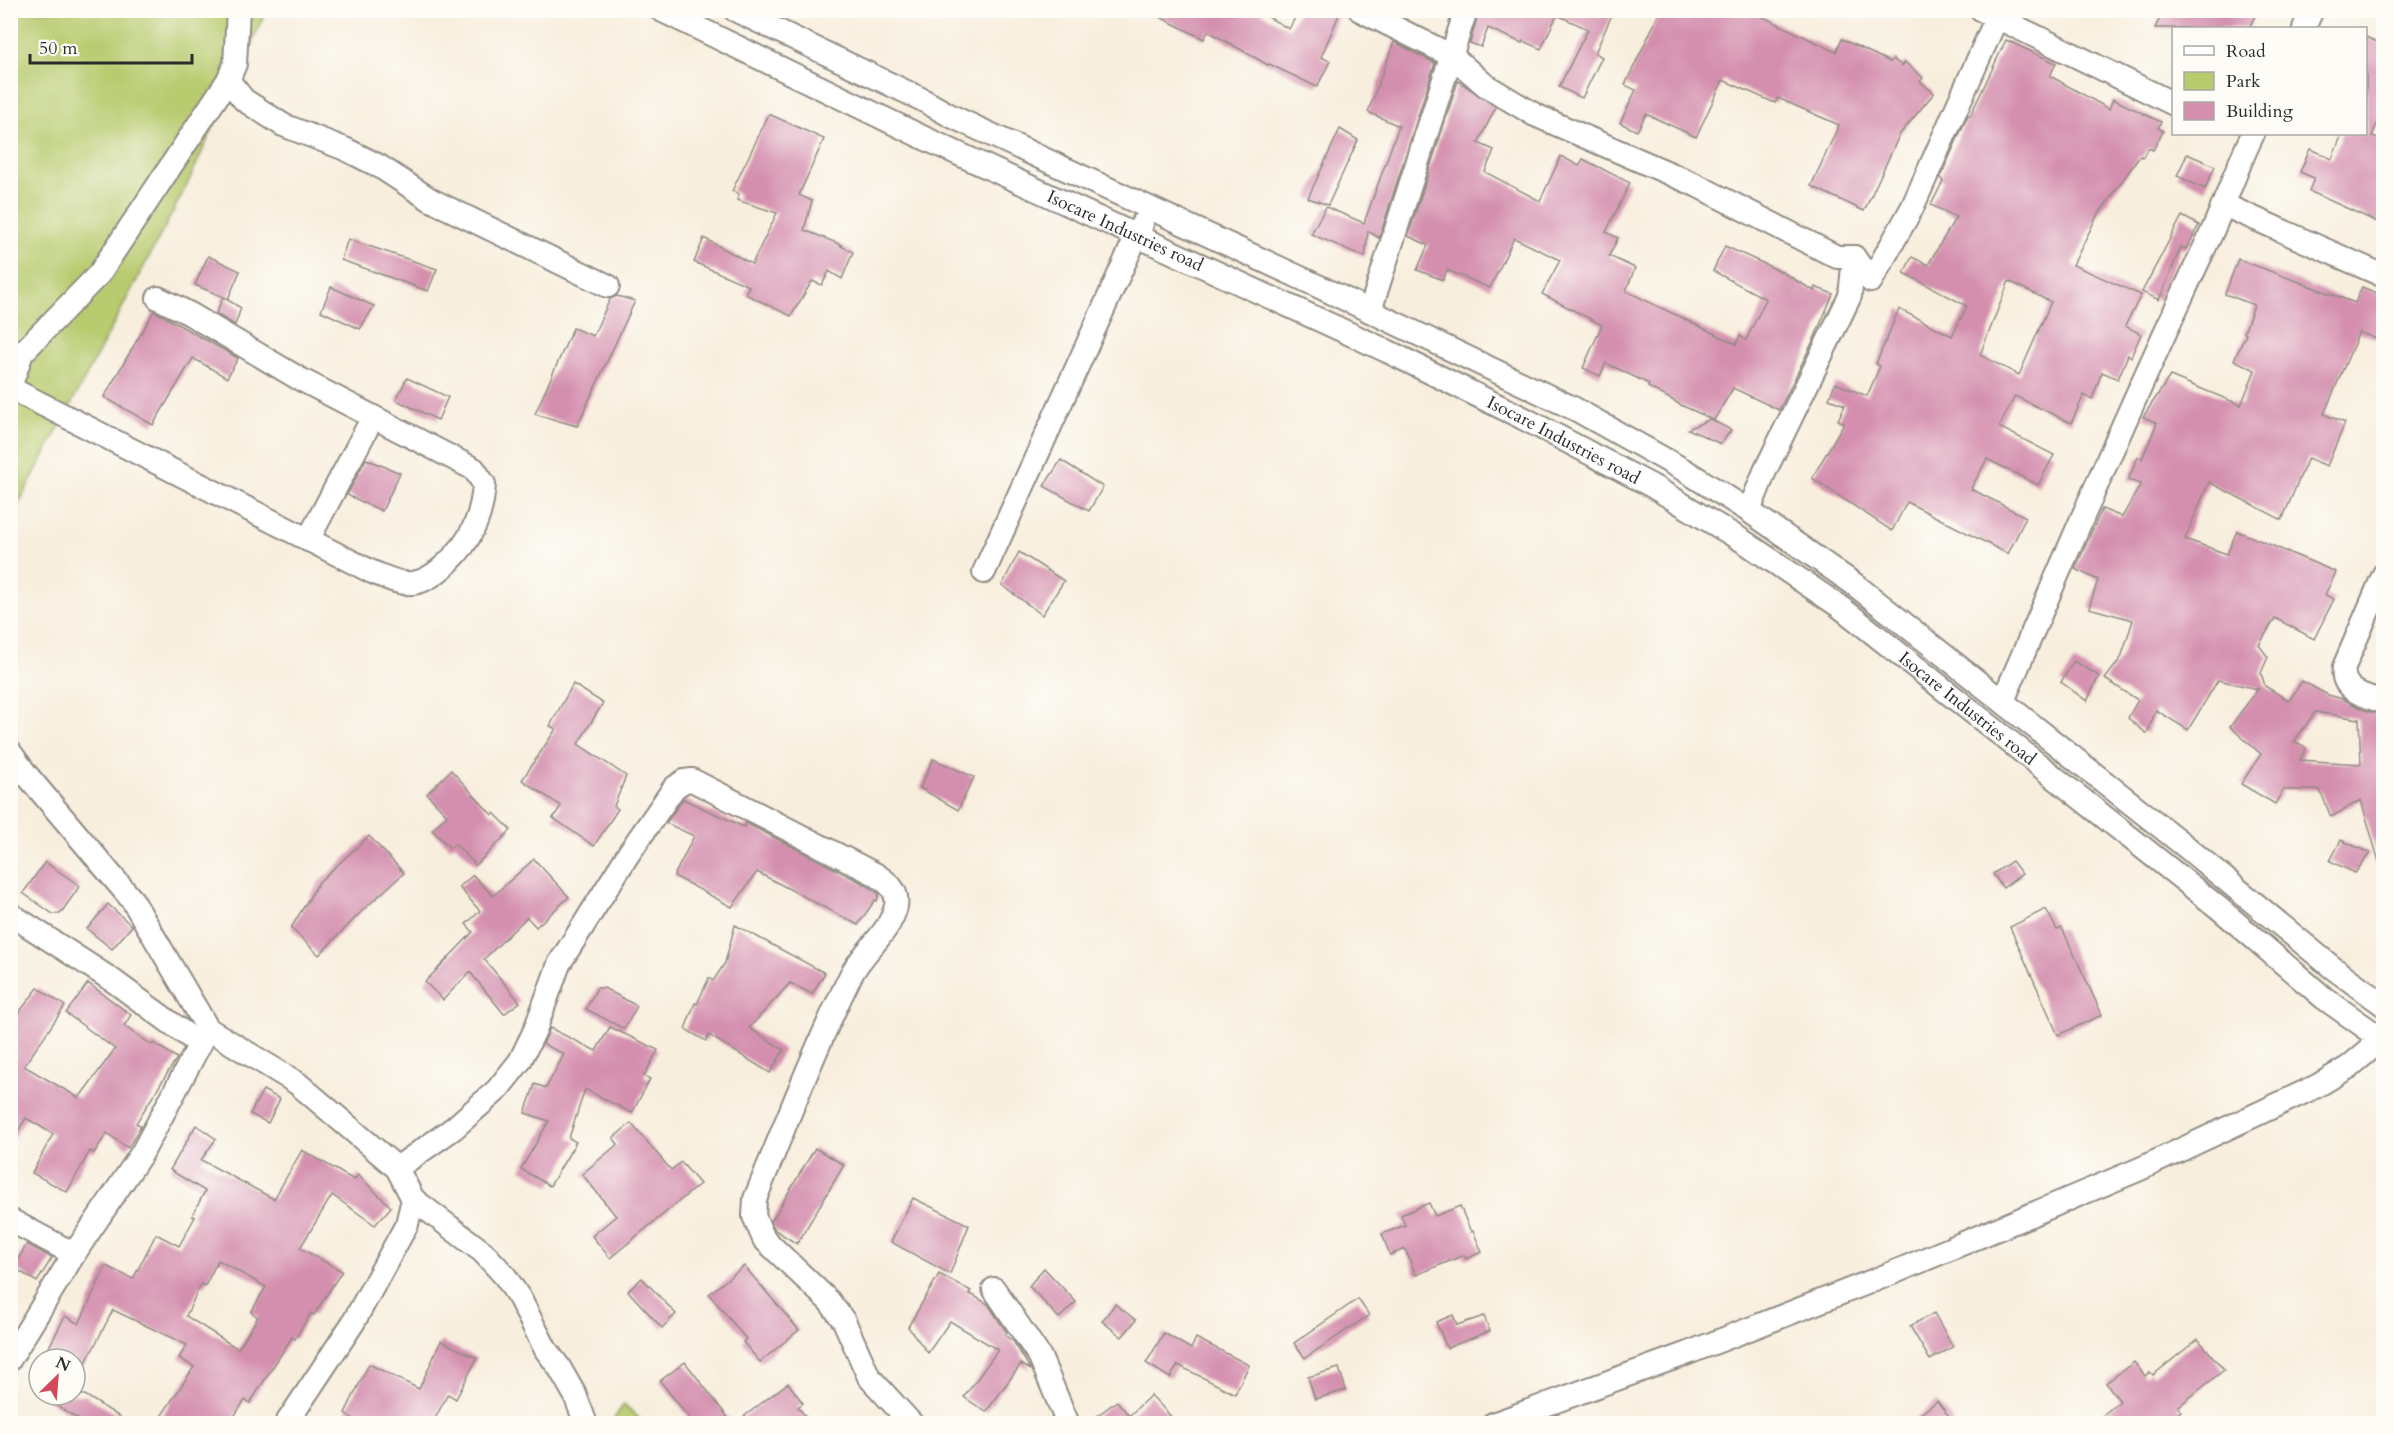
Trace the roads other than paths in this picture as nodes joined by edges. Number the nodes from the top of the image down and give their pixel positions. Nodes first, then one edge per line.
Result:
1 (238, 10) edge
2 (660, 10) edge
3 (735, 10) edge
4 (1360, 10) edge
5 (1466, 10) edge
6 (2312, 10) edge
7 (1989, 14) edge
8 (2304, 27) edge
9 (1452, 56) junction
10 (228, 80) junction
11 (2172, 103) edge
12 (2245, 136) edge
13 (2224, 205) junction
14 (1149, 208) junction
15 (1137, 236) junction
16 (1854, 257) junction
17 (2384, 276) edge
18 (608, 286) dead end
19 (158, 298) dead end
20 (1371, 311) junction
21 (10, 388) edge
22 (373, 417) junction
23 (1749, 511) junction
24 (308, 540) junction
25 (984, 572) dead end
26 (2384, 574) edge
27 (2003, 701) junction
28 (2384, 702) edge
29 (10, 752) edge
30 (10, 914) edge
31 (2384, 1005) edge
32 (2384, 1010) edge
33 (203, 1036) junction
34 (2376, 1041) edge
35 (397, 1168) junction
36 (413, 1199) junction
37 (10, 1220) edge
38 (74, 1254) junction
39 (994, 1290) dead end
40 (10, 1359) edge
41 (1496, 1423) edge
42 (286, 1424) edge
43 (586, 1424) edge
44 (912, 1424) edge
45 (1068, 1424) edge

1 - 10 street
2 - 15 street, Isocare Industries road
3 - 14 street, Isocare Industries road
4 - 9 street
5 - 9 street
6 - 8 street
7 - 11 street
7 - 16 street
9 - 16 street
9 - 20 street
10 - 18 street
10 - 21 street
12 - 13 street
13 - 17 street
13 - 27 street
14 - 15 street
14 - 20 street, Isocare Industries road
15 - 25 street
15 - 34 street, Isocare Industries road
16 - 23 street
19 - 22 street
20 - 23 street, Isocare Industries road
21 - 24 street
22 - 24 street
22 - 24 street
23 - 27 street, Isocare Industries road
26 - 28 street
27 - 31 street, Isocare Industries road
29 - 33 street
30 - 33 street
32 - 34 street
33 - 35 street
33 - 38 street
34 - 41 street
35 - 36 street
35 - 44 street
36 - 42 street
36 - 43 street
37 - 38 street
38 - 40 street
39 - 45 street

